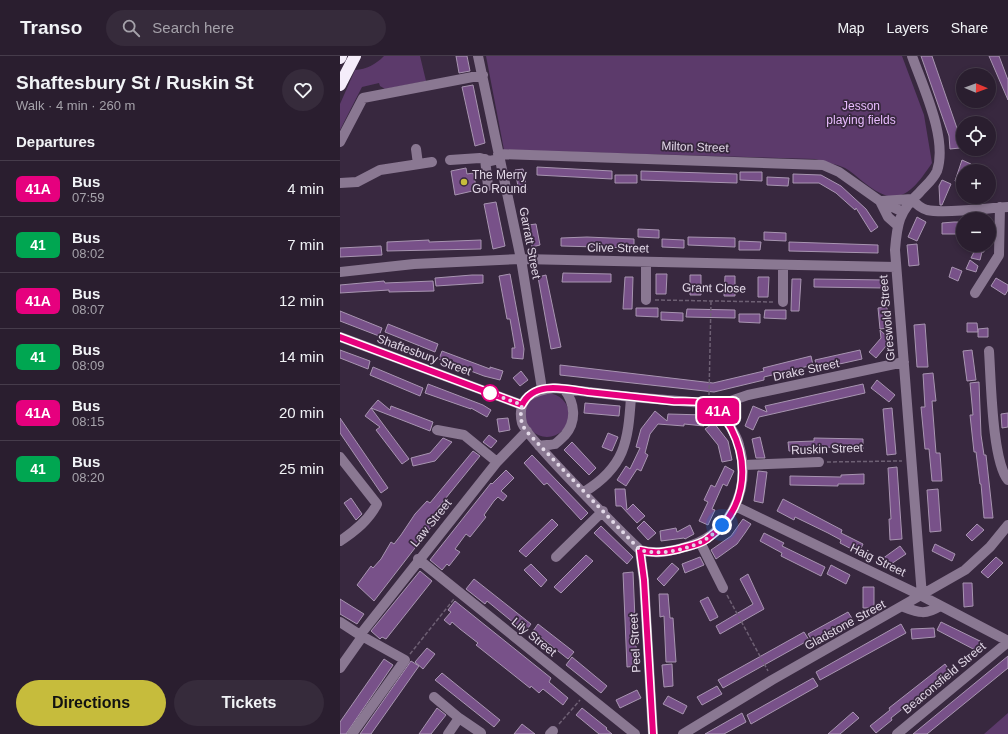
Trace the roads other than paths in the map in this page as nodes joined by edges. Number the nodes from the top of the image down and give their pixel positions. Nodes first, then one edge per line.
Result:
1 (355, 56) edge
2 (478, 56) edge
3 (912, 56) edge
4 (483, 76) junction
5 (340, 85) edge
6 (340, 142) edge
7 (416, 149) dead end
8 (499, 157) junction
9 (485, 159) junction
10 (450, 160) dead end
11 (432, 162) dead end
12 (418, 164) junction
13 (340, 183) edge
14 (488, 186) dead end
15 (912, 199) junction
16 (880, 201) junction
17 (1004, 207) edge
18 (903, 212) junction
19 (897, 225) junction
20 (521, 259) junction
21 (646, 262) junction
22 (783, 265) junction
23 (896, 267) junction
24 (340, 272) edge
25 (975, 293) dead end
26 (646, 300) road end
27 (783, 302) road end
28 (340, 337) edge
29 (989, 351) dead end
30 (904, 362) junction
31 (542, 389) junction
32 (564, 389) junction
33 (631, 397) junction
34 (522, 405) junction
35 (711, 405) junction
36 (438, 430) dead end
37 (527, 432) junction
38 (539, 446) junction
39 (340, 458) edge
40 (498, 462) junction
41 (818, 462) road end
42 (743, 465) junction
43 (1008, 480) edge
44 (584, 492) junction
45 (735, 506) junction
46 (603, 511) junction
47 (1008, 525) edge
48 (340, 541) edge
49 (700, 542) junction
50 (640, 550) junction
51 (556, 557) dead end
52 (418, 559) junction
53 (723, 588) road end
54 (922, 596) junction
55 (904, 606) junction
56 (940, 606) junction
57 (340, 622) edge
58 (361, 636) junction
59 (1008, 642) edge
60 (340, 668) edge
61 (434, 697) dead end
62 (459, 718) junction
63 (481, 733) edge
64 (352, 734) edge
65 (448, 734) edge
66 (634, 734) edge
67 (653, 734) edge
68 (682, 734) edge
69 (897, 734) edge

1 - 5 highway
2 - 4 street, Garratt Street
3 - 15 street, Greswold Street
4 - 6 street
4 - 8 street, Garratt Street
7 - 12 street
8 - 9 street, Milton Street
8 - 16 street, Milton Street
8 - 20 street, Garratt Street
9 - 10 street, Milton Street
9 - 14 street
11 - 12 street
12 - 13 street
15 - 16 street
15 - 17 street
15 - 18 street, Greswold Street
16 - 18 street, Milton Street
16 - 19 street, Milton Street
17 - 25 street
18 - 19 street, Greswold Street
19 - 23 street, Greswold Street
20 - 21 street, Clive Street
20 - 24 street, Clive Street
20 - 31 street, Garratt Street
21 - 22 street, Clive Street
21 - 26 street
22 - 23 street, Clive Street
22 - 27 street
23 - 30 street, Greswold Street
28 - 34 street, Shaftesbury Street
29 - 43 street
30 - 35 street, Drake Street
30 - 54 street, Greswold Street
31 - 32 street
31 - 34 street
32 - 33 street
32 - 38 street
33 - 35 street
33 - 44 street
34 - 37 street
35 - 42 street
36 - 40 street
37 - 38 street
37 - 40 street, Law Street
38 - 44 street
39 - 48 street
40 - 52 street, Law Street
41 - 42 street, Ruskin Street
42 - 45 street
44 - 46 street
45 - 49 street
45 - 54 street, Haig Street
46 - 50 street
46 - 51 street
47 - 54 street, Gladstone Street
49 - 50 street
49 - 53 street
50 - 67 street, Peel Street
52 - 58 street, Law Street
52 - 66 street, Lily Street
54 - 55 street, Gladstone Street
54 - 56 street, Haig Street
55 - 56 street
55 - 68 street, Gladstone Street
56 - 59 street, Haig Street
57 - 58 street
58 - 60 street, Law Street
58 - 64 street
59 - 69 street, Beaconsfield Street
61 - 62 street
62 - 63 street
62 - 65 street

